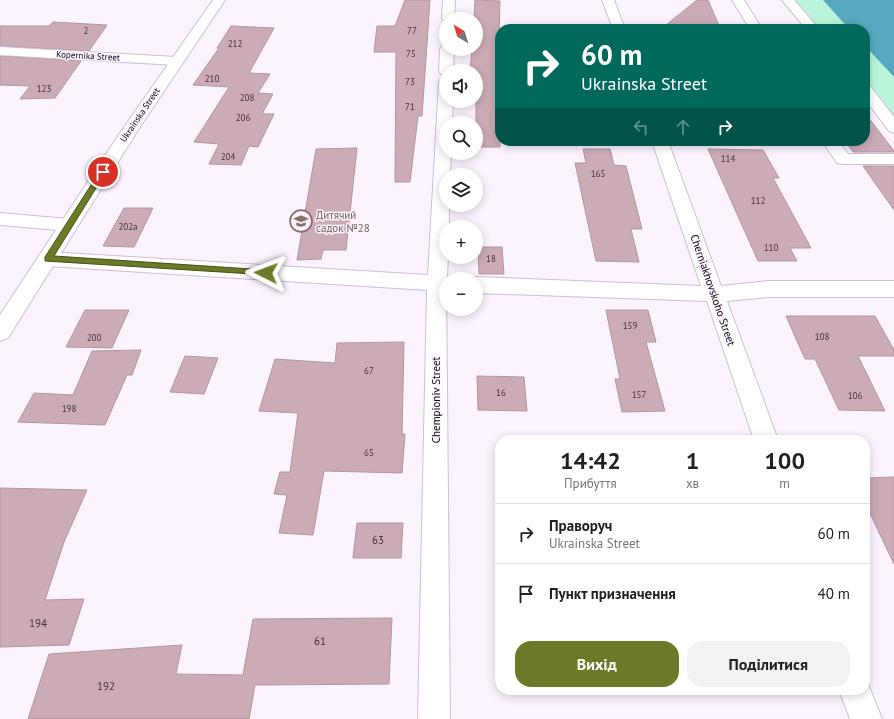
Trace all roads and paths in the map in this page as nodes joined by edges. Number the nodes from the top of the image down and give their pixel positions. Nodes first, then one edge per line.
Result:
1 (219, 0) edge
2 (449, 0) edge
3 (608, 0) edge
4 (738, 0) edge
5 (788, 0) edge
6 (448, 12) edge
7 (617, 24) edge
8 (753, 24) edge
9 (809, 24) edge
10 (0, 51) edge
11 (176, 61) junction
12 (870, 96) edge
13 (445, 108) edge
14 (894, 128) edge
15 (662, 146) edge
16 (834, 146) edge
17 (894, 159) edge
18 (0, 219) edge
19 (69, 225) junction
20 (48, 259) junction
21 (442, 272) edge
22 (439, 284) edge
23 (483, 285) edge
24 (894, 289) edge
25 (714, 294) junction
26 (441, 316) edge
27 (0, 332) edge
28 (764, 435) edge
29 (857, 695) edge
30 (434, 719) edge
31 (866, 719) edge

1 - 11 street, Ukrainska Street
2 - 6 street
3 - 7 street
4 - 8 street
5 - 9 street
10 - 11 street, Kopernika Street
11 - 19 street, Ukrainska Street
12 - 14 street
13 - 21 street, Chempioniv Street
15 - 25 street, Cherniakhovskoho Street
16 - 17 street
18 - 19 street
19 - 20 street, Ukrainska Street
20 - 22 street
20 - 27 street, Ukrainska Street
23 - 25 street
24 - 25 street
25 - 28 street, Cherniakhovskoho Street
26 - 30 street, Chempioniv Street
29 - 31 street

